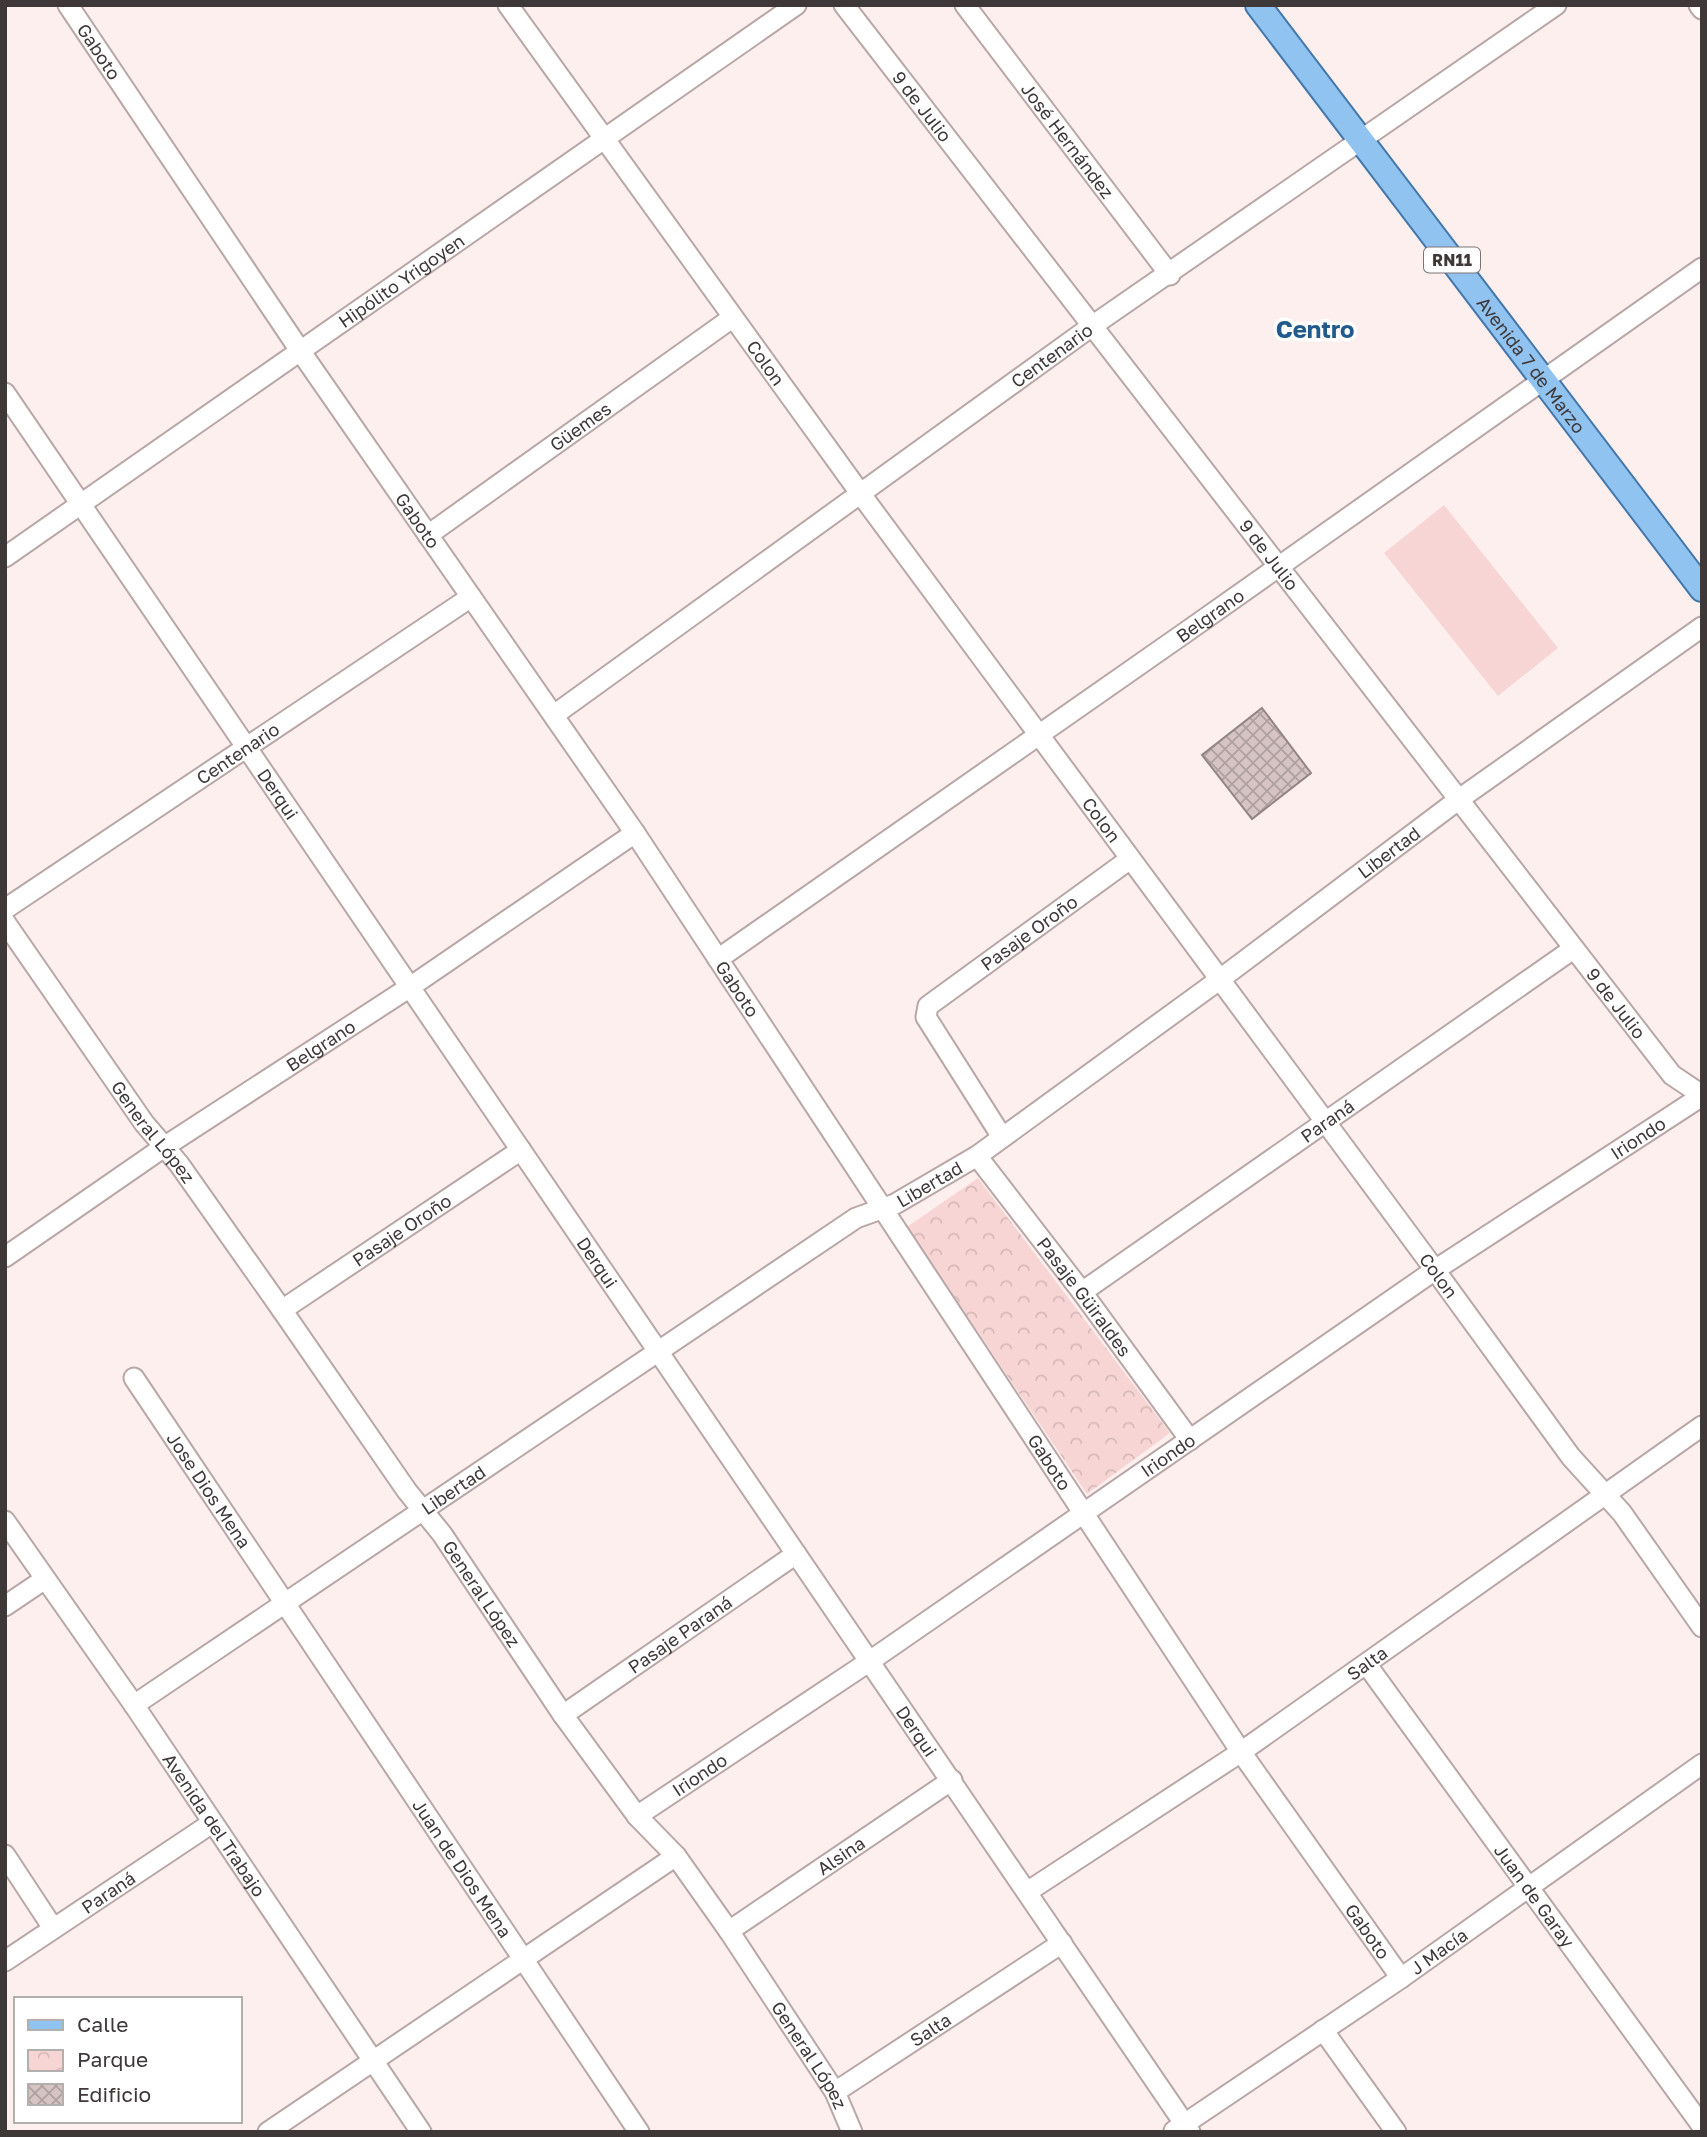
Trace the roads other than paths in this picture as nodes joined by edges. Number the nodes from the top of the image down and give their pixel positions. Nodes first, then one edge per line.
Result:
1 (68, 5) edge
2 (508, 5) edge
3 (796, 5) edge
4 (844, 5) edge
5 (965, 5) edge
6 (1258, 5) edge
7 (1556, 5) edge
8 (604, 139) junction
9 (1362, 139) junction
10 (1702, 268) edge
11 (1170, 275) junction
12 (732, 318) junction
13 (1092, 326) junction
14 (301, 352) junction
15 (1542, 381) junction
16 (5, 393) edge
17 (860, 493) junction
18 (82, 504) junction
19 (428, 535) junction
20 (5, 557) edge
21 (1278, 566) junction
22 (1702, 589) edge
23 (471, 597) junction
24 (1702, 627) edge
25 (554, 715) junction
26 (1040, 737) junction
27 (247, 748) junction
28 (1458, 800) junction
29 (635, 833) junction
30 (1130, 859) junction
31 (5, 909) edge
32 (5, 922) edge
33 (1573, 949) junction
34 (718, 959) junction
35 (1219, 980) junction
36 (410, 986) junction
37 (1702, 1095) edge
38 (1325, 1123) junction
39 (1002, 1138) junction
40 (164, 1147) junction
41 (521, 1150) junction
42 (976, 1156) junction
43 (882, 1209) junction
44 (5, 1257) edge
45 (1435, 1270) junction
46 (1082, 1292) junction
47 (282, 1310) junction
48 (659, 1352) junction
49 (134, 1378) dead end
50 (1702, 1426) edge
51 (1190, 1440) junction
52 (1604, 1496) junction
53 (423, 1510) junction
54 (1084, 1514) junction
55 (5, 1521) edge
56 (796, 1555) junction
57 (45, 1579) junction
58 (284, 1604) junction
59 (5, 1606) edge
60 (1702, 1626) edge
61 (870, 1661) junction
62 (1367, 1665) junction
63 (134, 1705) junction
64 (563, 1715) junction
65 (1241, 1752) junction
66 (1702, 1765) edge
67 (952, 1780) junction
68 (637, 1816) junction
69 (212, 1823) junction
70 (5, 1855) edge
71 (676, 1856) junction
72 (1528, 1888) junction
73 (1027, 1892) junction
74 (53, 1928) junction
75 (729, 1931) junction
76 (1062, 1943) junction
77 (524, 1960) junction
78 (5, 1961) edge
79 (1401, 1978) junction
80 (1323, 2030) junction
81 (373, 2060) junction
82 (835, 2092) junction
83 (1699, 2118) edge
84 (1182, 2129) edge
85 (268, 2132) edge
86 (421, 2132) edge
87 (639, 2132) edge
88 (852, 2132) edge
89 (1396, 2132) edge

1 - 14 street, Gaboto
2 - 8 street, Colon
3 - 8 street, Hipólito Yrigoyen
4 - 13 street, 9 de Julio
5 - 11 street, José Hernández
6 - 9 main road, Avenida 7 de Marzo / RN11
7 - 9 street, Centenario
8 - 12 street, Colon
8 - 14 street, Hipólito Yrigoyen
9 - 11 street, Centenario
9 - 15 main road, Avenida 7 de Marzo / RN11
10 - 15 street, Belgrano
11 - 13 street, Centenario
12 - 17 street, Colon
12 - 19 street, Güemes
13 - 17 street, Centenario
13 - 21 street, 9 de Julio
14 - 18 street, Hipólito Yrigoyen
14 - 19 street, Gaboto
15 - 21 street, Belgrano
15 - 22 main road, Avenida 7 de Marzo / RN11
16 - 18 street, Derqui
17 - 25 street, Centenario
17 - 26 street, Colon
18 - 20 street, Hipólito Yrigoyen
18 - 27 street, Derqui
19 - 23 street, Gaboto
21 - 26 street, Belgrano
21 - 28 street, 9 de Julio
23 - 25 street, Gaboto
23 - 27 street, Centenario
24 - 28 street, Libertad
25 - 29 street, Gaboto
26 - 30 street, Colon
26 - 34 street, Belgrano
27 - 31 street, Centenario
27 - 36 street, Derqui
28 - 33 street, 9 de Julio
28 - 35 street, Libertad
29 - 34 street, Gaboto
29 - 36 street, Belgrano
30 - 35 street, Colon
30 - 39 street, Pasaje Oroño
32 - 40 street, General López
33 - 37 street, 9 de Julio
33 - 38 street, Paraná
34 - 43 street, Gaboto
35 - 38 street, Colon
35 - 39 street, Libertad
36 - 40 street, Belgrano
36 - 41 street, Derqui
37 - 45 street, Iriondo
38 - 45 street, Colon
38 - 46 street, Paraná
39 - 42 street, Libertad
40 - 44 street, Belgrano
40 - 47 street, General López
41 - 47 street, Pasaje Oroño
41 - 48 street, Derqui
42 - 43 street, Libertad
42 - 46 street, Pasaje Güiraldes
43 - 48 street, Libertad
43 - 54 street, Gaboto
45 - 51 street, Iriondo
45 - 52 street, Colon
46 - 51 street, Pasaje Güiraldes
47 - 53 street, General López
48 - 53 street, Libertad
48 - 56 street, Derqui
49 - 58 street, Jose Dios Mena
50 - 52 street, Salta
51 - 54 street, Iriondo
52 - 60 street, Colon
52 - 62 street, Salta
53 - 58 street, Libertad
53 - 64 street, General López
54 - 61 street, Iriondo
54 - 65 street, Gaboto
55 - 57 street, Avenida del Trabajo
56 - 61 street, Derqui
56 - 64 street, Pasaje Paraná
57 - 59 street
57 - 63 street, Avenida del Trabajo
58 - 63 street, Libertad
58 - 77 street, Juan de Dios Mena
61 - 67 street, Derqui
61 - 68 street, Iriondo
62 - 65 street, Salta
62 - 72 street, Juan de Garay
63 - 69 street, Avenida del Trabajo
64 - 68 street, General López
65 - 73 street, Salta
65 - 79 street, Gaboto
66 - 72 street, J Macía
67 - 73 street, Derqui
67 - 75 street, Alsina
68 - 71 street, General López
69 - 74 street, Paraná
69 - 81 street, Avenida del Trabajo
70 - 74 street
71 - 75 street, General López
71 - 77 street
72 - 79 street, J Macía
72 - 83 street, Juan de Garay
73 - 76 street, Derqui
74 - 78 street, Paraná
75 - 82 street, General López
76 - 82 street, Salta
76 - 84 street, Derqui
77 - 81 street
77 - 87 street, Juan de Dios Mena
79 - 80 street, J Macía
80 - 84 street, J Macía
80 - 89 street
81 - 85 street
81 - 86 street, Avenida del Trabajo
82 - 88 street, General López

